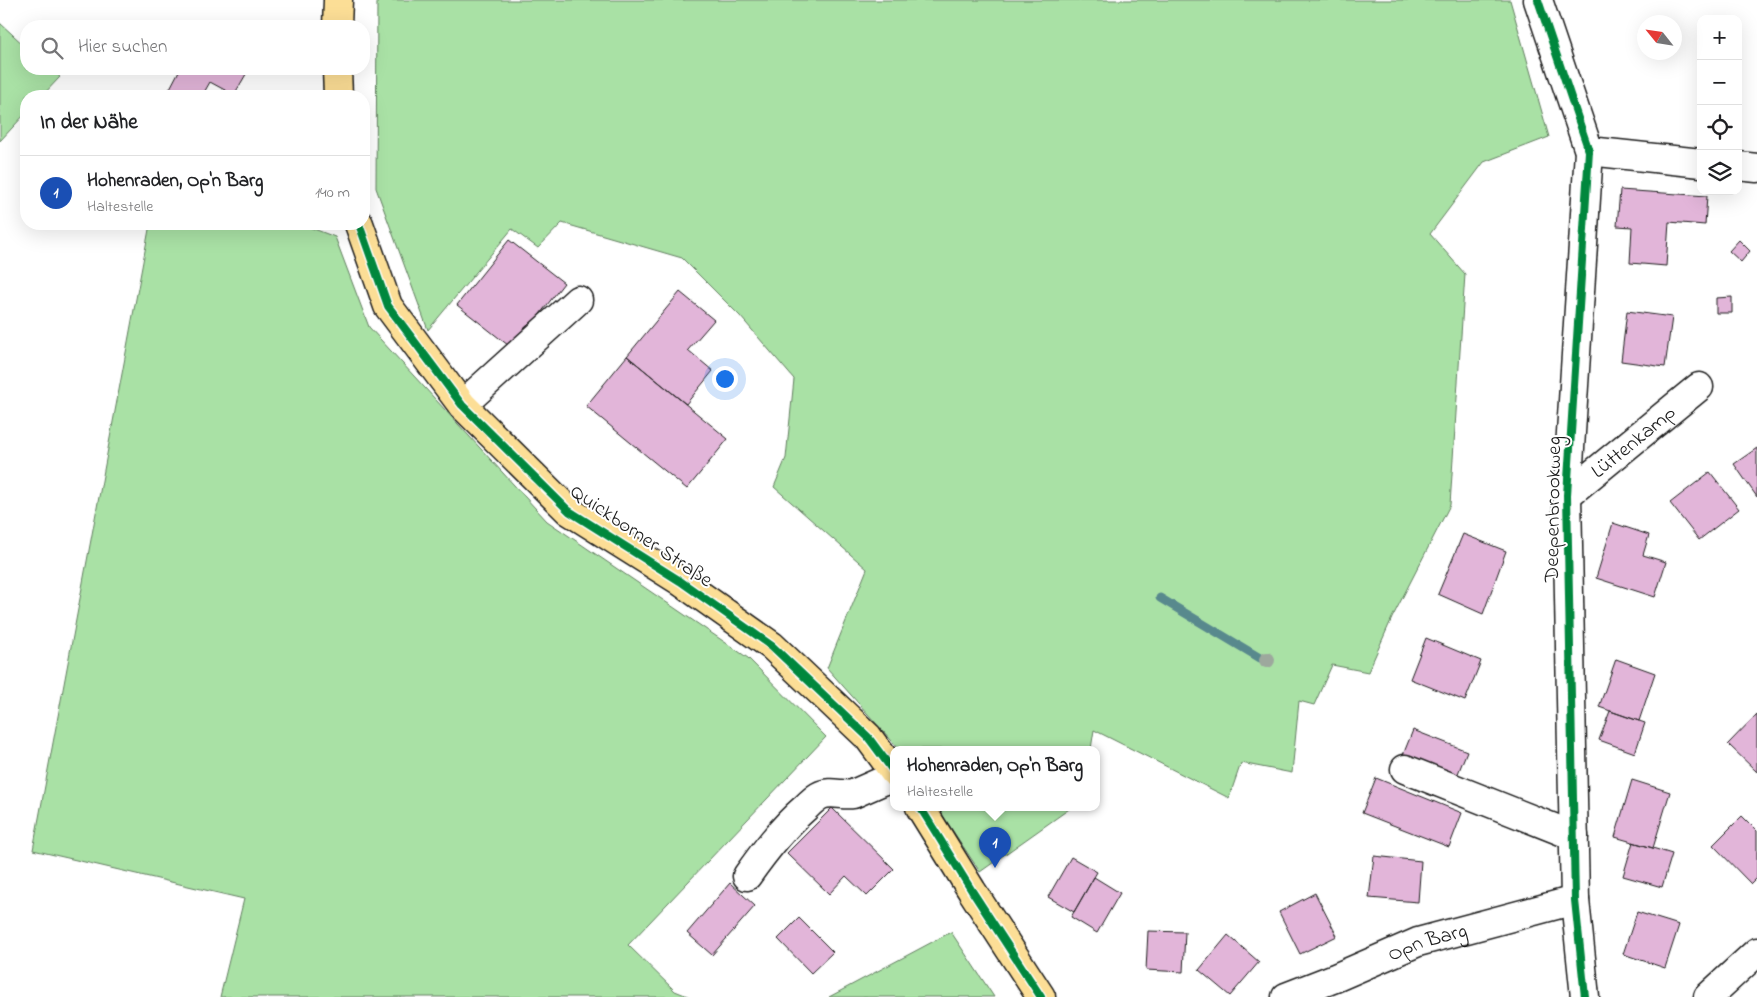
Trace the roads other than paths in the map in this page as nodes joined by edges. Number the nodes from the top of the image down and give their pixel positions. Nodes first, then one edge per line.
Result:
1 (338, 0) edge
2 (1538, 0) edge
3 (337, 20) edge
4 (337, 75) edge
5 (338, 90) edge
6 (1589, 151) junction
7 (1697, 163) edge
8 (1742, 166) edge
9 (1757, 168) edge
10 (361, 230) edge
11 (578, 300) dead end
12 (1699, 387) dead end
13 (462, 405) junction
14 (1567, 495) junction
15 (890, 767) edge
16 (1405, 769) dead end
17 (890, 778) edge
18 (922, 811) edge
19 (1574, 836) junction
20 (747, 876) dead end
21 (1575, 900) junction
22 (1757, 952) edge
23 (1041, 997) edge
24 (1286, 997) edge
25 (1585, 997) edge
26 (1708, 997) edge

1 - 3 main road
2 - 6 street, Deepenbrookweg
4 - 5 main road
6 - 7 street
6 - 14 street, Deepenbrookweg
8 - 9 street
10 - 13 main road, Quickborner Straße
11 - 13 street
12 - 14 street, Lüttenkamp
13 - 15 main road, Quickborner Straße
14 - 19 street, Deepenbrookweg
16 - 19 street
17 - 20 street
18 - 23 main road
19 - 21 street, Deepenbrookweg
21 - 24 street, Opn Barg
21 - 25 street, Deepenbrookweg
22 - 26 street

